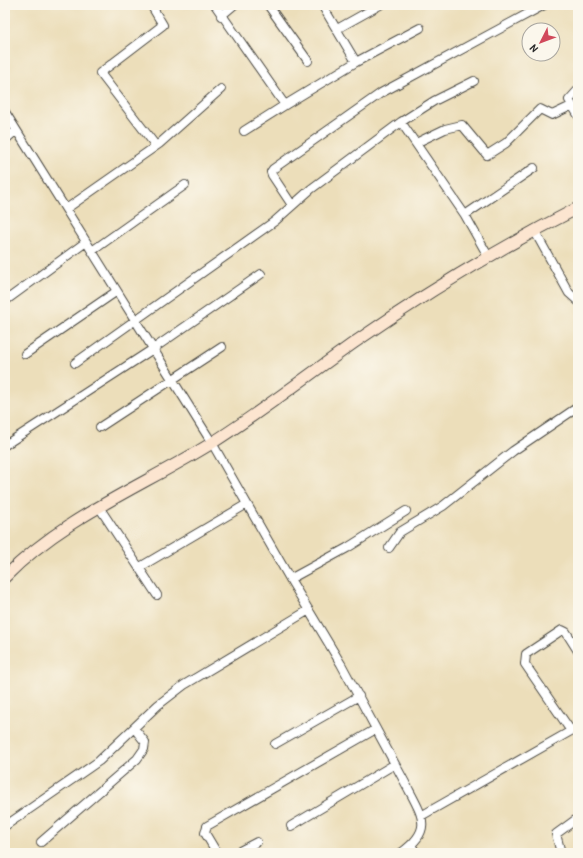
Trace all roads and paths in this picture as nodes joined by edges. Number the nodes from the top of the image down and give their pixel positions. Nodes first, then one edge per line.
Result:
1 (151, 5) edge
2 (215, 5) edge
3 (234, 5) edge
4 (268, 5) edge
5 (322, 5) edge
6 (380, 5) edge
7 (544, 5) edge
8 (222, 16) junction
9 (420, 28) dead end
10 (337, 29) junction
11 (308, 61) dead end
12 (356, 62) junction
13 (474, 81) dead end
14 (221, 89) dead end
15 (578, 90) edge
16 (285, 105) junction
17 (571, 106) junction
18 (5, 112) edge
19 (578, 115) edge
20 (401, 122) junction
21 (16, 130) junction
22 (244, 131) dead end
23 (5, 140) edge
24 (416, 144) junction
25 (156, 146) junction
26 (534, 168) dead end
27 (186, 185) dead end
28 (292, 205) junction
29 (578, 208) edge
30 (66, 209) junction
31 (465, 215) junction
32 (534, 230) junction
33 (86, 242) junction
34 (92, 251) junction
35 (488, 256) junction
36 (261, 274) dead end
37 (117, 291) junction
38 (5, 301) edge
39 (578, 301) edge
40 (135, 320) junction
41 (222, 347) dead end
42 (153, 348) junction
43 (25, 354) dead end
44 (75, 362) dead end
45 (172, 379) junction
46 (578, 407) edge
47 (100, 426) dead end
48 (212, 443) junction
49 (5, 445) edge
50 (247, 504) junction
51 (99, 507) junction
52 (406, 511) dead end
53 (389, 548) dead end
54 (140, 567) junction
55 (5, 577) edge
56 (290, 579) junction
57 (157, 595) dead end
58 (308, 610) junction
59 (578, 651) edge
60 (359, 696) junction
61 (134, 728) junction
62 (376, 728) junction
63 (574, 729) edge
64 (275, 744) dead end
65 (395, 764) junction
66 (421, 816) junction
67 (578, 818) edge
68 (5, 826) edge
69 (291, 826) dead end
70 (41, 842) dead end
71 (257, 842) dead end
72 (411, 845) junction
73 (217, 853) edge
74 (236, 853) edge
75 (401, 853) edge
76 (416, 853) edge
77 (561, 853) edge

1 - 25 street
2 - 8 street
3 - 8 street
4 - 11 street
5 - 10 street
6 - 10 street
7 - 28 street
8 - 16 street
9 - 12 street
10 - 12 street
12 - 16 street
13 - 20 street
14 - 25 street
15 - 17 street
16 - 22 street
17 - 19 street
17 - 24 street
18 - 21 street
20 - 24 street
20 - 28 street
21 - 23 street
21 - 30 street
24 - 31 street
25 - 30 street
26 - 31 street
27 - 34 street
28 - 40 street
29 - 32 main road
30 - 33 street
31 - 35 street
32 - 35 main road
32 - 39 street
33 - 34 street
33 - 38 street
34 - 37 street
35 - 48 main road
36 - 42 street
37 - 40 street
37 - 43 street
40 - 42 street
40 - 44 street
41 - 45 street
42 - 45 street
42 - 49 street
45 - 47 street
45 - 48 street
46 - 53 street
48 - 50 street
48 - 51 main road
50 - 54 street
50 - 56 street
51 - 54 street
51 - 55 main road
52 - 56 street
54 - 57 street
56 - 58 street
58 - 60 street
58 - 61 street
59 - 63 street
60 - 62 street
60 - 64 street
61 - 68 street
61 - 70 street
62 - 65 street
62 - 73 street
63 - 66 street
65 - 66 street
65 - 69 street
66 - 72 street
67 - 77 street
71 - 74 street
72 - 75 street
72 - 76 street

